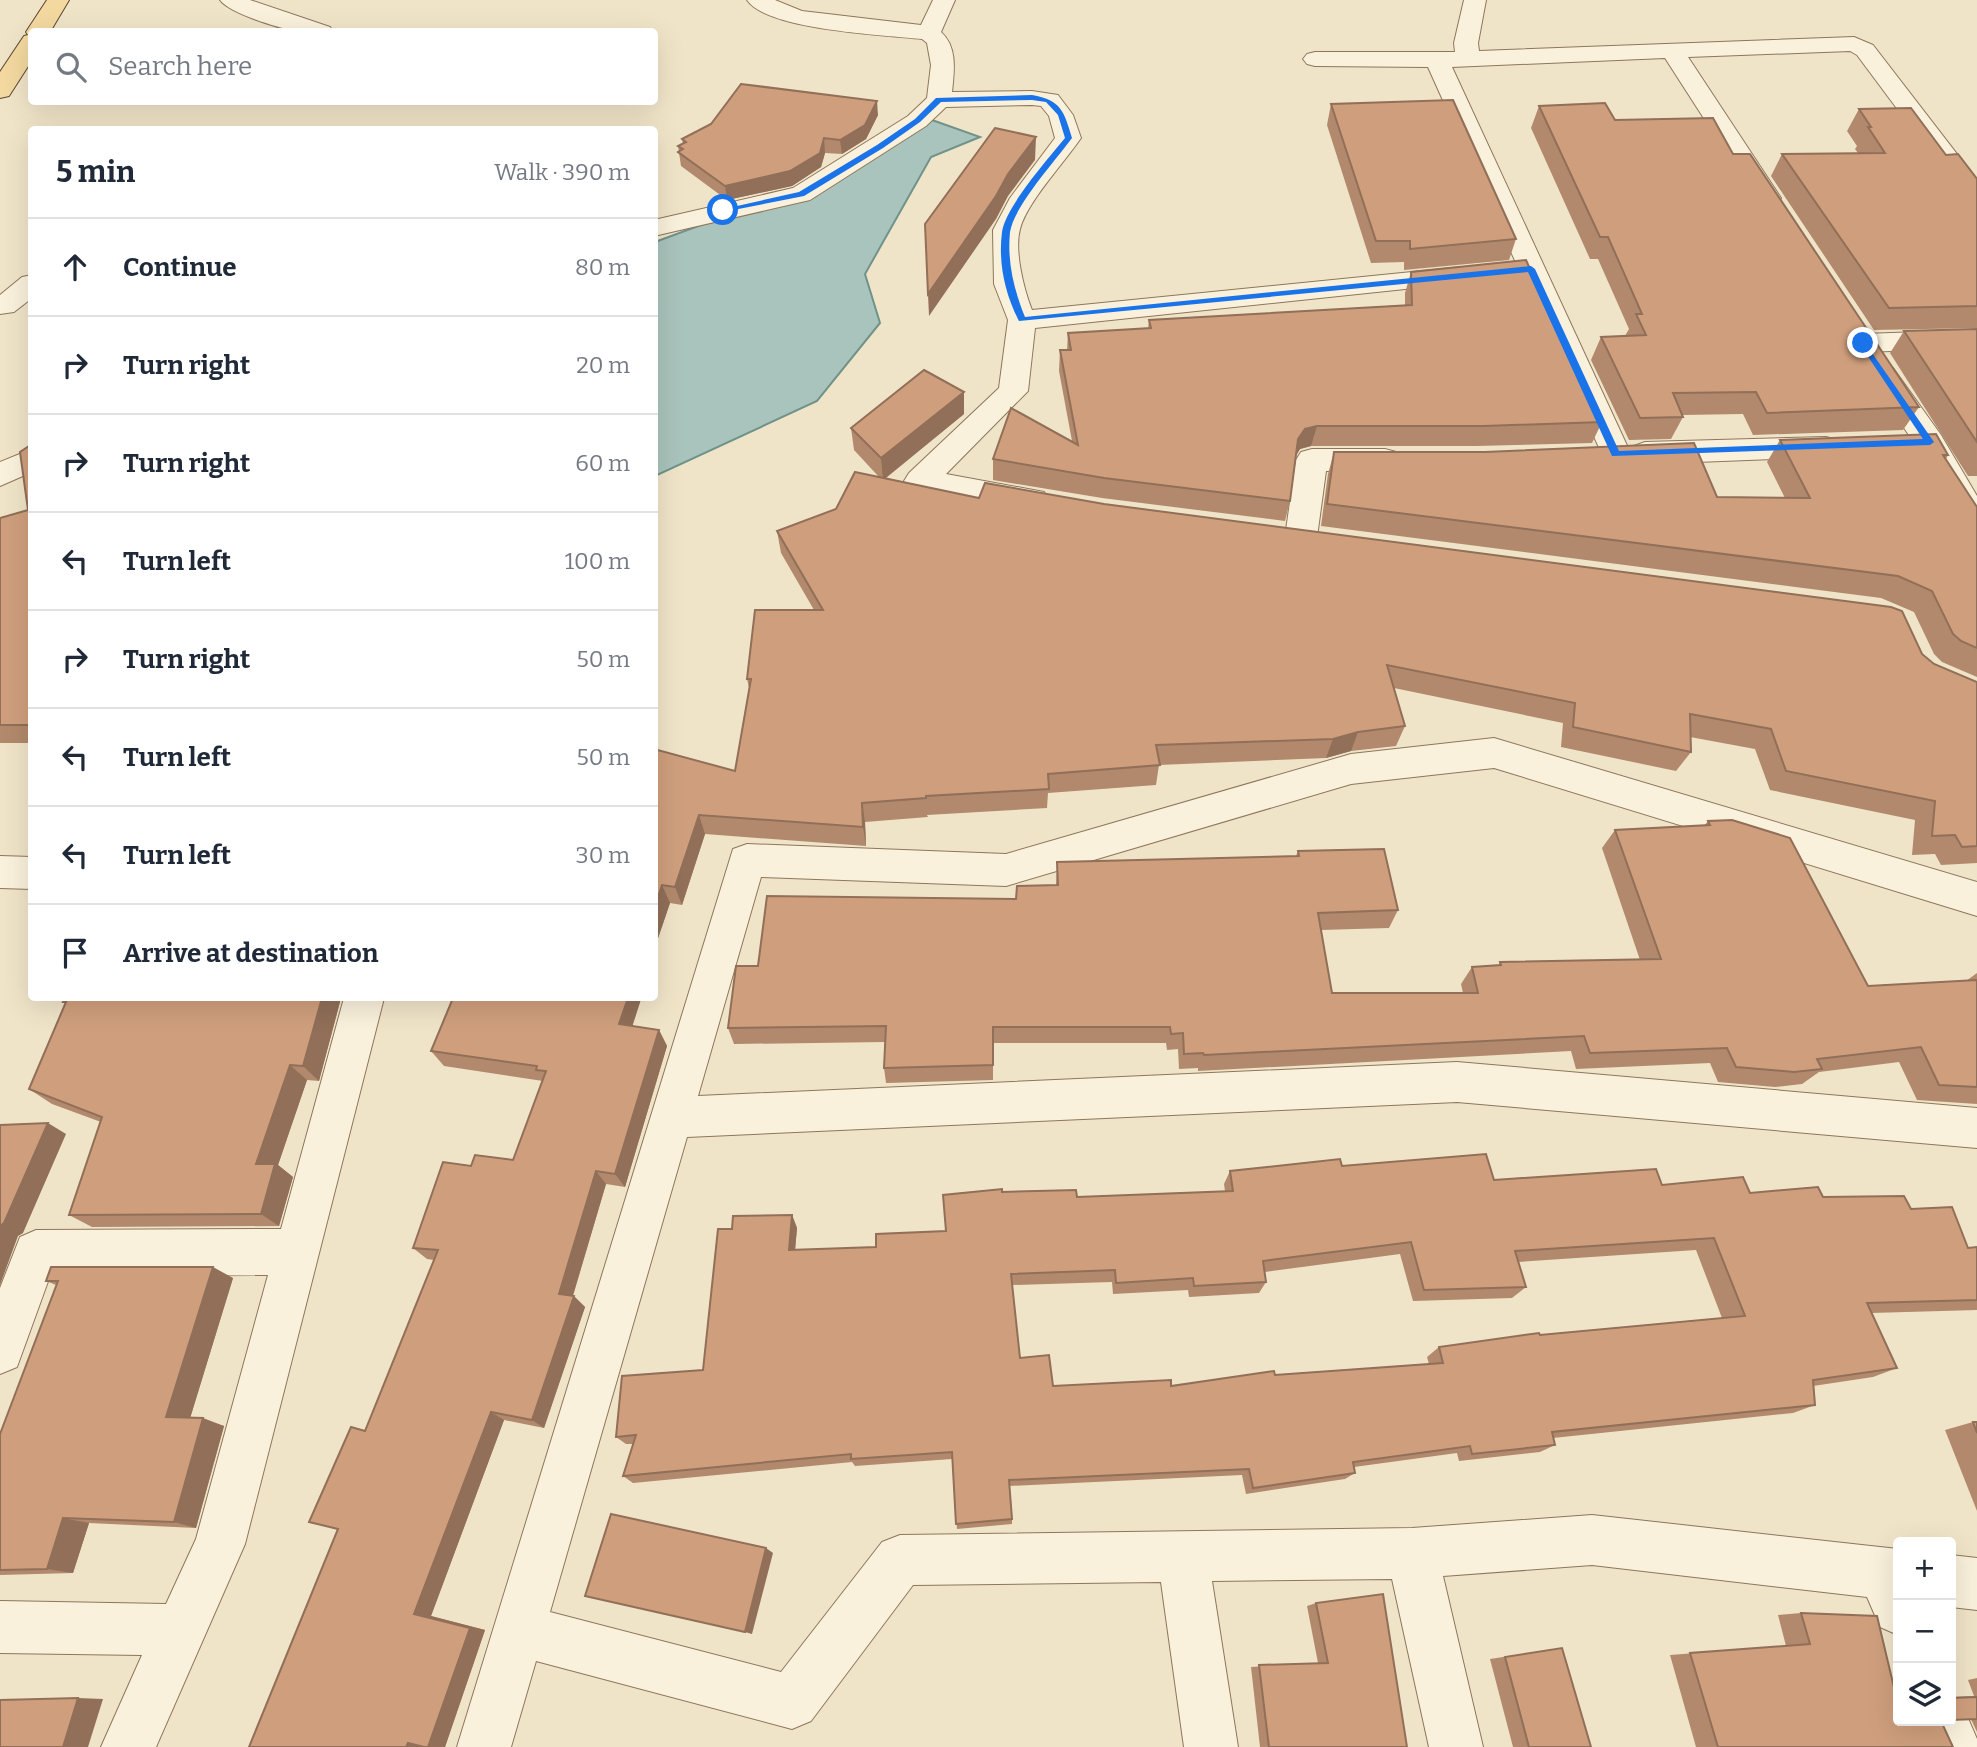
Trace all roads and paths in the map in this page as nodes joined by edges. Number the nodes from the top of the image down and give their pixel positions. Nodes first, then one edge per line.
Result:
1 (58, 0) edge
2 (231, 0) edge
3 (758, 0) edge
4 (944, 0) edge
5 (1475, 0) edge
6 (40, 28) edge
7 (309, 28) edge
8 (929, 33) junction
9 (28, 47) edge
10 (1671, 49) junction
11 (1468, 58) junction
12 (1315, 59) dead end
13 (1437, 60) junction
14 (0, 91) edge
15 (939, 100) junction
16 (1977, 158) edge
17 (1947, 159) junction
18 (1977, 198) edge
19 (1782, 219) edge
20 (658, 227) edge
21 (1509, 271) junction
22 (28, 286) edge
23 (2, 305) edge
24 (28, 313) edge
25 (1022, 320) junction
26 (1977, 339) edge
27 (1930, 442) junction
28 (1891, 444) edge
29 (1853, 446) edge
30 (1408, 460) edge
31 (28, 461) edge
32 (0, 475) edge
33 (1062, 505) edge
34 (1977, 524) edge
35 (1301, 537) edge
36 (0, 872) edge
37 (28, 873) edge
38 (1977, 899) edge
39 (363, 1001) edge
40 (672, 1117) junction
41 (1977, 1128) edge
42 (297, 1252) junction
43 (0, 1350) edge
44 (1412, 1553) junction
45 (1183, 1556) junction
46 (1956, 1582) edge
47 (1977, 1584) edge
48 (1893, 1586) edge
49 (0, 1627) edge
50 (181, 1630) junction
51 (519, 1630) junction
52 (1944, 1726) edge
53 (128, 1747) edge
54 (484, 1747) edge
55 (1211, 1747) edge
56 (1456, 1747) edge
57 (1953, 1747) edge

1 - 6 main road
2 - 7 street
3 - 8 street
4 - 8 street
5 - 11 street
8 - 15 street
9 - 14 main road
10 - 11 street
10 - 17 street
10 - 19 street
11 - 13 street
12 - 13 street
13 - 21 street
15 - 20 street
15 - 25 street
16 - 17 street
17 - 18 street
21 - 25 street
21 - 29 street
22 - 23 street
23 - 24 street
25 - 33 street
26 - 27 street
27 - 28 street
27 - 34 street
30 - 35 street
31 - 32 street
36 - 37 street
38 - 40 street
39 - 42 street
40 - 41 street
40 - 51 street
42 - 43 street
42 - 50 street
44 - 45 street
44 - 48 street
44 - 56 street
45 - 51 street
45 - 55 street
46 - 47 street
49 - 50 street
50 - 53 street
51 - 54 street
52 - 57 street

